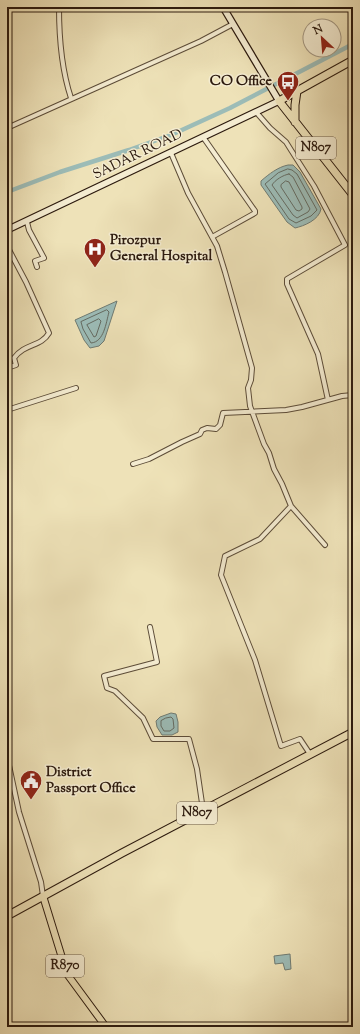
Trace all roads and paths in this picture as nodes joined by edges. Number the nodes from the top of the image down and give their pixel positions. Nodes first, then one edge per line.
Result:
1 (59, 7) edge
2 (223, 7) edge
3 (233, 24) junction
4 (353, 60) edge
5 (298, 91) junction
6 (71, 98) junction
7 (279, 101) junction
8 (256, 112) junction
9 (295, 122) junction
10 (7, 128) edge
11 (203, 137) junction
12 (171, 153) junction
13 (353, 195) edge
14 (27, 222) junction
15 (7, 230) edge
16 (212, 237) junction
17 (7, 246) edge
18 (37, 268) dead end
19 (7, 368) edge
20 (76, 388) dead end
21 (353, 395) edge
22 (328, 400) junction
23 (7, 410) edge
24 (251, 412) junction
25 (133, 464) dead end
26 (291, 506) junction
27 (326, 545) dead end
28 (150, 627) dead end
29 (353, 732) edge
30 (310, 754) junction
31 (7, 756) edge
32 (204, 810) junction
33 (43, 896) junction
34 (7, 916) edge
35 (106, 1027) edge

1 - 6 street
2 - 3 street
3 - 6 street
3 - 7 street
4 - 5 highway
5 - 7 highway
5 - 9 highway, N807
6 - 10 street
7 - 8 street, SADAR ROAD
7 - 9 highway, N807
8 - 11 street, SADAR ROAD
8 - 22 street
9 - 13 highway, N807
11 - 12 street, SADAR ROAD
11 - 16 street
12 - 14 street, SADAR ROAD
12 - 16 street
14 - 15 street, SADAR ROAD
14 - 18 street
16 - 24 street
17 - 19 street
20 - 23 street
21 - 22 street
22 - 24 street
24 - 25 street
24 - 26 street
26 - 27 street
26 - 30 street
28 - 32 street
29 - 30 highway, N807
30 - 32 highway, N807
31 - 33 street
32 - 33 highway, N807
33 - 34 highway, N807
33 - 35 main road, R870

